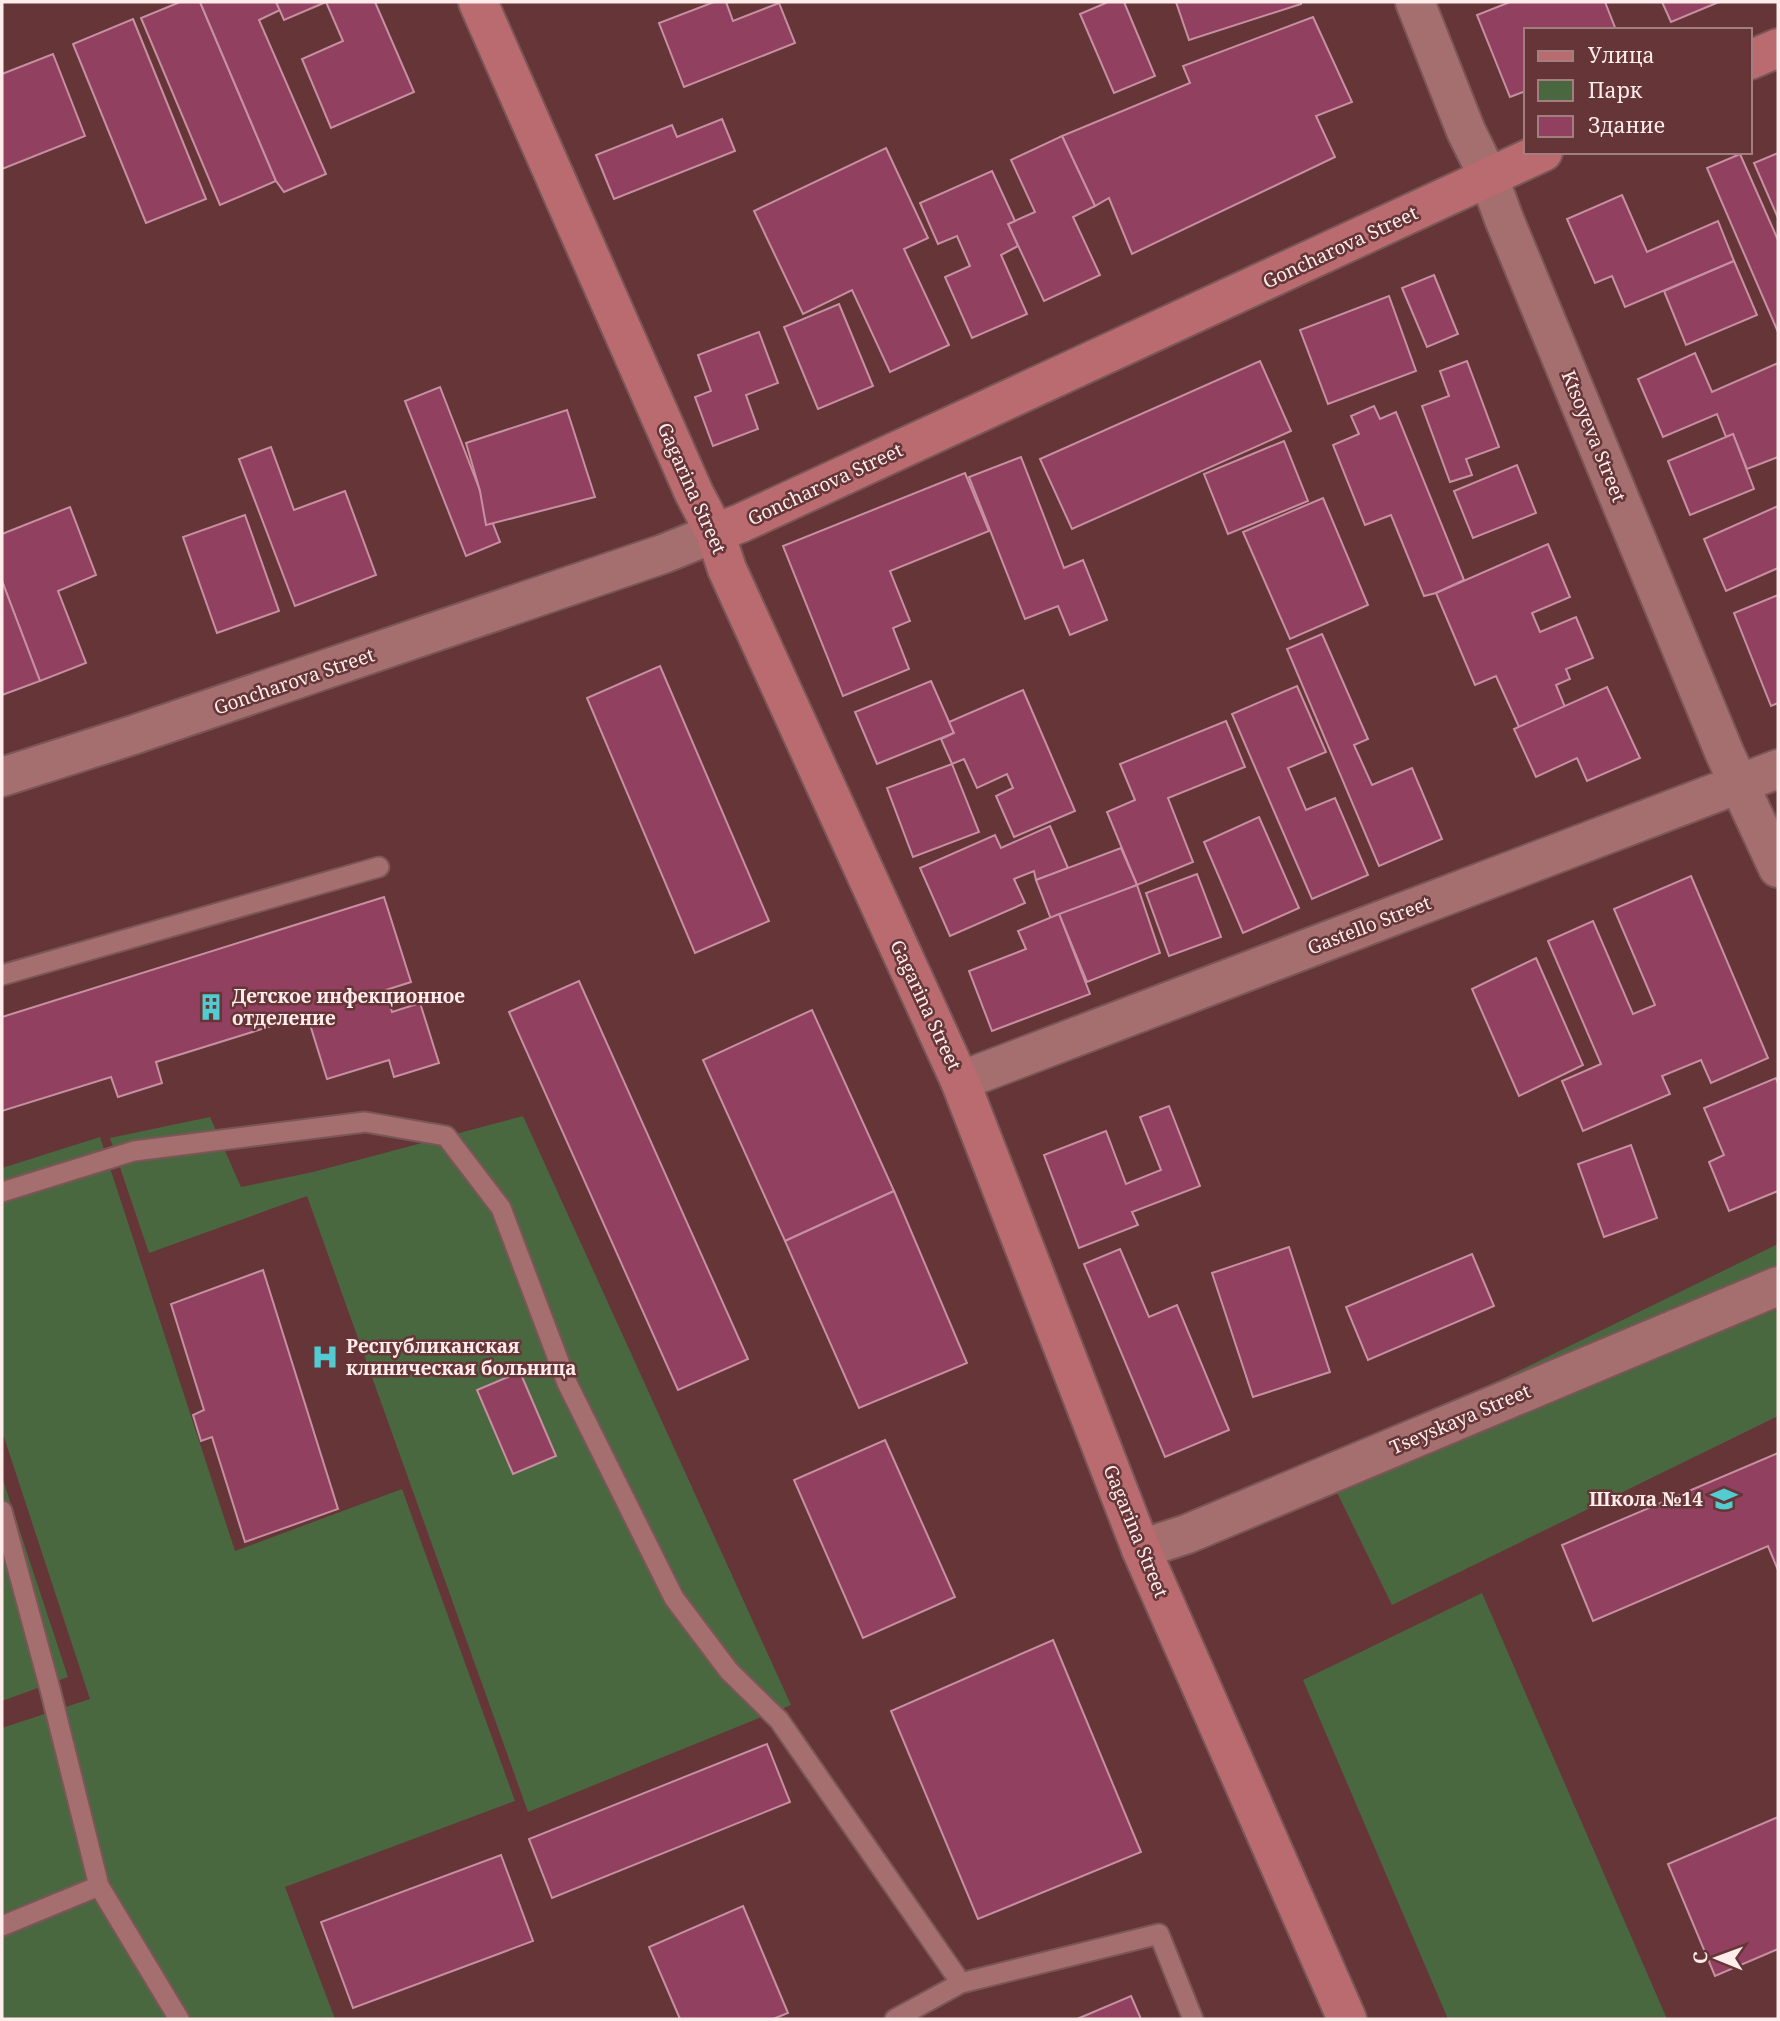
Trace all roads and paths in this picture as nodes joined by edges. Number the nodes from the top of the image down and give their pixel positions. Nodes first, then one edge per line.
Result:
1 (478, 2) edge
2 (1415, 2) edge
3 (1778, 48) edge
4 (1752, 59) edge
5 (1539, 154) edge
6 (1489, 178) junction
7 (715, 533) junction
8 (1778, 769) edge
9 (2, 777) edge
10 (1739, 785) junction
11 (379, 867) dead end
12 (1778, 868) edge
13 (2, 975) edge
14 (960, 1081) junction
15 (2, 1192) edge
16 (1778, 1286) edge
17 (2, 1511) edge
18 (1141, 1549) junction
19 (99, 1886) junction
20 (2, 1926) edge
21 (961, 1983) junction
22 (179, 2019) edge
23 (895, 2019) edge
24 (1193, 2019) edge
25 (1347, 2019) edge

1 - 7 street, Gagarina Street
2 - 6 street, Ktsoyeva Street
3 - 4 street
5 - 6 street, Goncharova Street
6 - 7 street, Goncharova Street
6 - 10 street, Ktsoyeva Street
7 - 9 street, Goncharova Street
7 - 14 street, Gagarina Street
8 - 10 street, Gastello Street
10 - 12 street, Ktsoyeva Street
10 - 14 street, Gastello Street
11 - 13 lane
14 - 18 street, Gagarina Street
15 - 21 lane
16 - 18 street, Tseyskaya Street
17 - 19 lane
18 - 25 street, Gagarina Street
19 - 20 lane
19 - 22 lane
21 - 23 lane
21 - 24 lane

